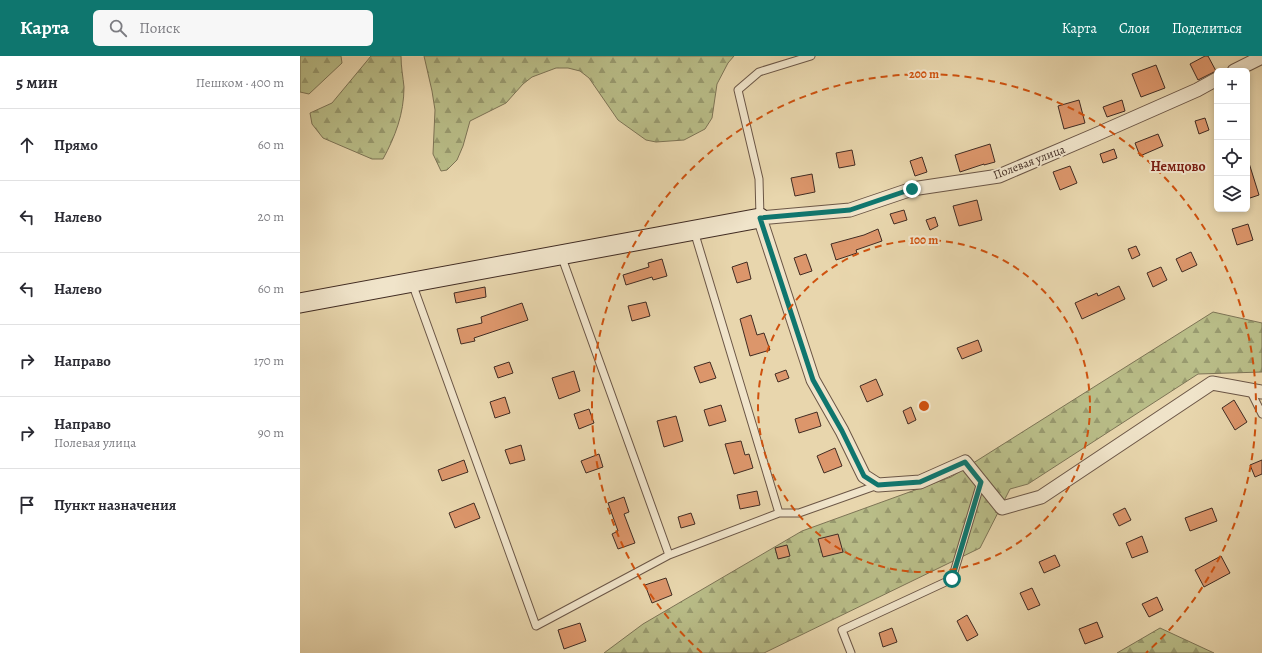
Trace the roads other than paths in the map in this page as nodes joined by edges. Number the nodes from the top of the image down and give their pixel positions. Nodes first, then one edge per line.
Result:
1 (811, 56) edge
2 (1262, 57) edge
3 (1240, 68) edge
4 (1214, 82) edge
5 (760, 218) junction
6 (694, 230) junction
7 (561, 255) junction
8 (412, 283) junction
9 (300, 304) edge
10 (1256, 391) edge
11 (1262, 414) edge
12 (981, 482) junction
13 (878, 485) junction
14 (779, 513) junction
15 (669, 555) junction
16 (851, 653) edge

1 - 5 lane
2 - 3 street
4 - 5 street, Полевая улица
5 - 6 street
5 - 13 street
6 - 7 street
6 - 14 lane
7 - 8 street
7 - 15 lane
8 - 9 street
8 - 15 lane
10 - 11 lane
10 - 12 street
12 - 13 street
12 - 16 lane
13 - 14 lane
14 - 15 lane

